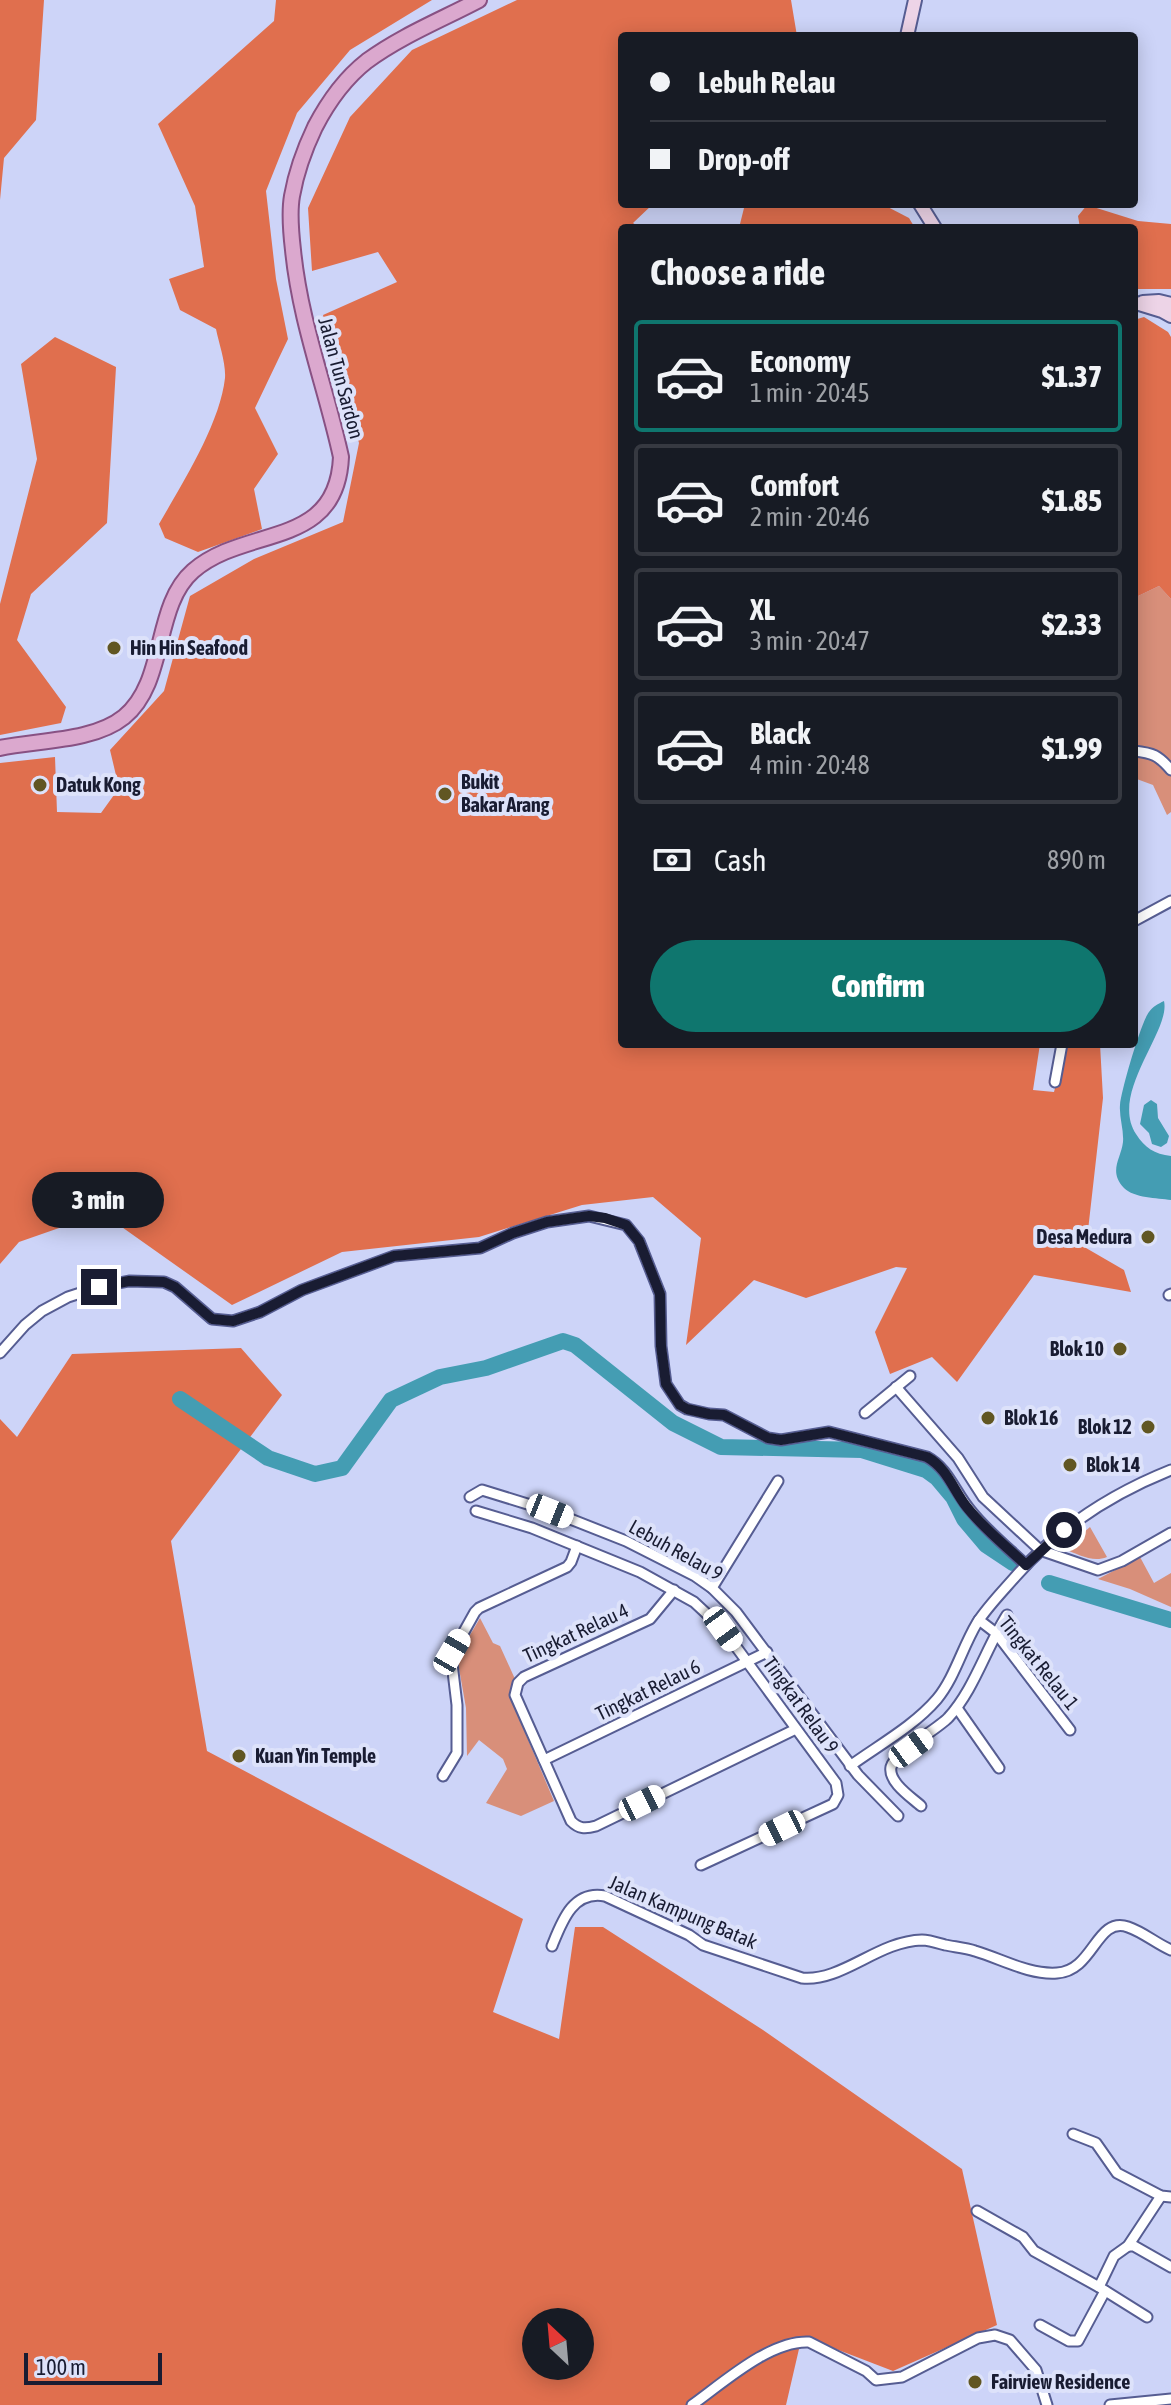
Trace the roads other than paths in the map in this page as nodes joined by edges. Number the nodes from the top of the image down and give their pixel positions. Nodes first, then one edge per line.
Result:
1 (479, 0) edge
2 (915, 0) edge
3 (908, 32) edge
4 (1138, 302) edge
5 (1138, 304) edge
6 (1171, 304) edge
7 (1171, 316) edge
8 (0, 748) edge
9 (1138, 751) edge
10 (1171, 770) edge
11 (1171, 901) edge
12 (1138, 919) edge
13 (1061, 1048) edge
14 (1055, 1082) dead end
15 (0, 1353) edge
16 (910, 1376) dead end
17 (896, 1387) junction
18 (865, 1413) dead end
19 (1171, 1470) edge
20 (778, 1481) dead end
21 (470, 1497) dead end
22 (476, 1511) dead end
23 (1171, 1533) edge
24 (577, 1546) junction
25 (1040, 1550) junction
26 (1026, 1565) junction
27 (712, 1588) junction
28 (674, 1590) junction
29 (1007, 1615) dead end
30 (979, 1620) junction
31 (996, 1633) junction
32 (767, 1652) junction
33 (747, 1662) junction
34 (957, 1708) junction
35 (796, 1729) junction
36 (1070, 1730) dead end
37 (544, 1760) junction
38 (850, 1766) junction
39 (999, 1768) dead end
40 (443, 1776) dead end
41 (921, 1806) dead end
42 (898, 1816) dead end
43 (701, 1865) dead end
44 (552, 1946) dead end
45 (1171, 1950) edge
46 (1073, 2134) dead end
47 (1166, 2197) edge
48 (977, 2211) dead end
49 (1128, 2246) junction
50 (1171, 2267) edge
51 (1102, 2289) junction
52 (1147, 2317) dead end
53 (1040, 2325) dead end
54 (1171, 2399) edge
55 (692, 2405) edge
56 (1047, 2405) edge
57 (1110, 2405) edge

1 - 8 main road, Jalan Tun Sardon
2 - 3 main road
4 - 6 main road
5 - 7 main road
9 - 10 street
11 - 12 street
13 - 14 street
15 - 26 street
16 - 17 street
17 - 18 street
17 - 25 street
19 - 25 street
20 - 27 street
21 - 27 street, Lebuh Relau 9
22 - 24 street, Tingkat Relau 9
23 - 25 street
24 - 28 street, Tingkat Relau 9
24 - 40 street
25 - 26 street
26 - 30 street
27 - 32 street, Lebuh Relau 9
28 - 33 street, Tingkat Relau 9
28 - 37 street, Tingkat Relau 4
29 - 31 street
30 - 31 street, Tingkat Relau 1
30 - 38 street
31 - 34 street
31 - 36 street, Tingkat Relau 1
32 - 33 street, Tingkat Relau 6
32 - 38 street, Lebuh Relau 9
33 - 35 street, Tingkat Relau 9
33 - 37 street, Tingkat Relau 6
34 - 39 street
34 - 41 street
35 - 37 street
35 - 43 street, Tingkat Relau 9
38 - 42 street, Lebuh Relau 9
44 - 45 street, Jalan Kampung Batak
46 - 47 street
47 - 49 street
48 - 51 street
49 - 50 street
49 - 51 street
51 - 52 street
51 - 53 street
54 - 57 street
55 - 56 street

